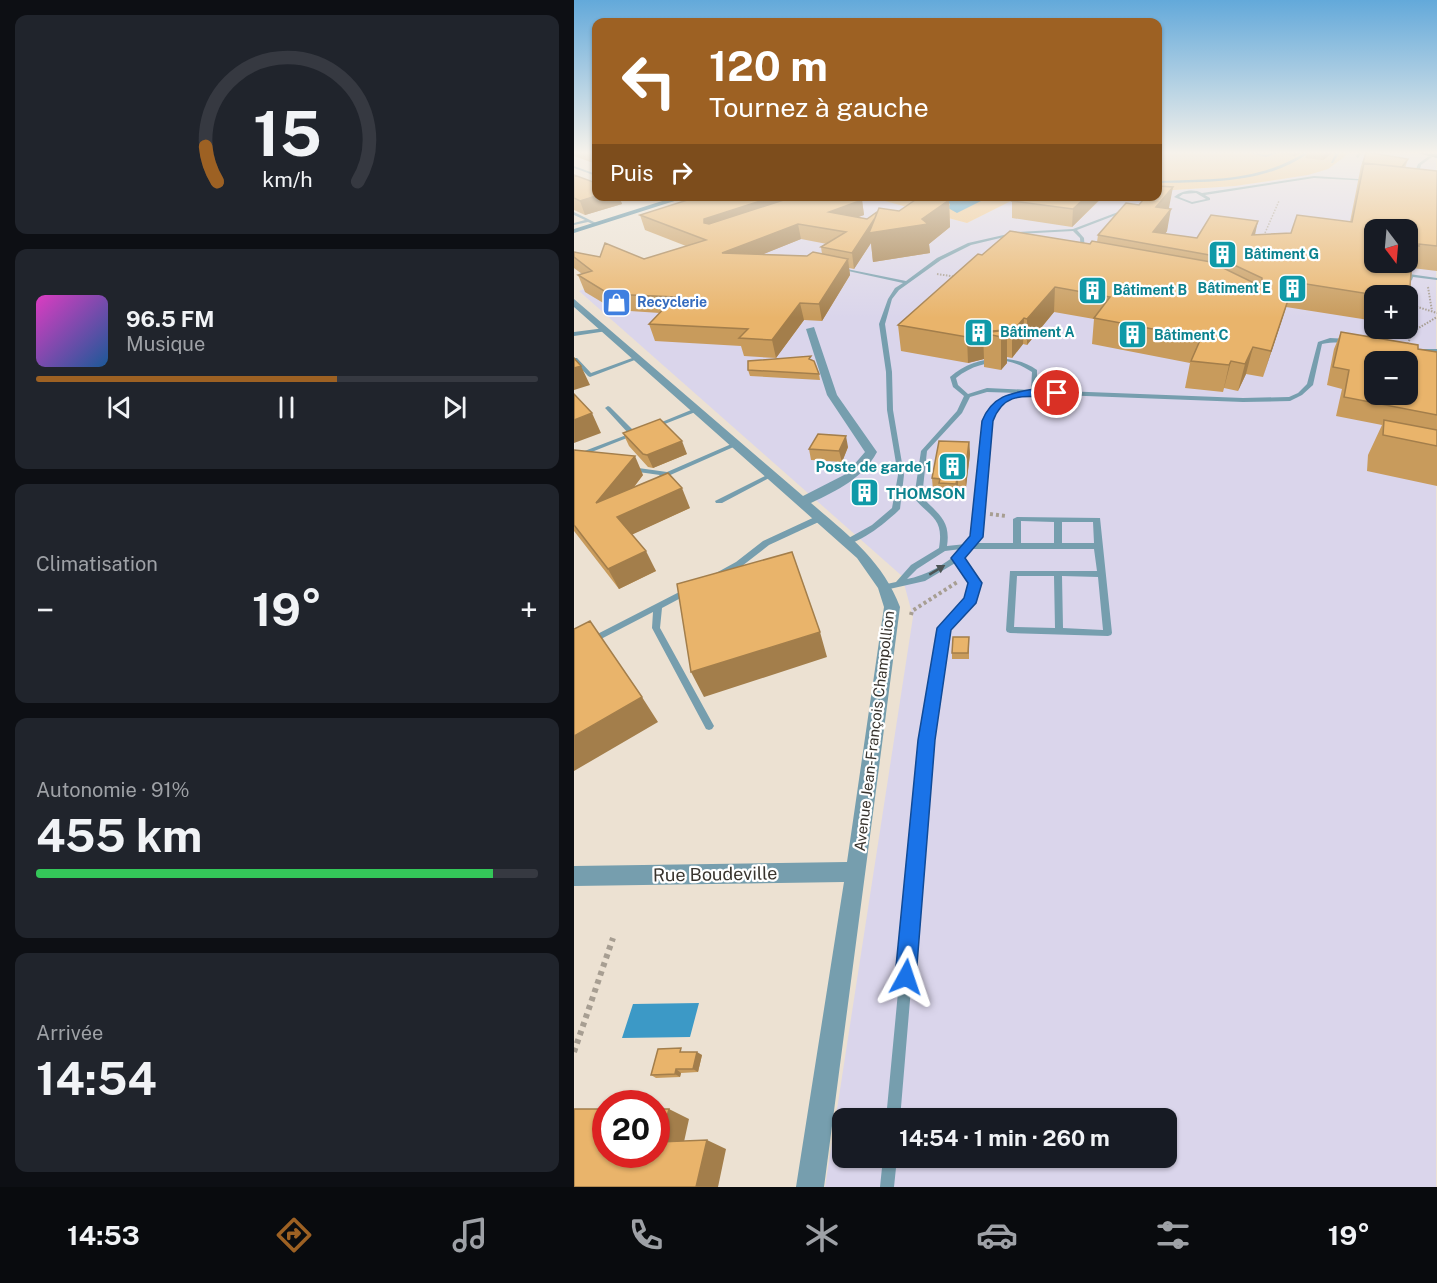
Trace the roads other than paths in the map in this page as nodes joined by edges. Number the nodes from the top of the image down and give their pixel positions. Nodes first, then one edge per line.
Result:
1 (651, 207) edge
2 (1133, 207) edge
3 (574, 213) edge
4 (586, 221) junction
5 (574, 224) edge
6 (595, 224) junction
7 (1074, 230) junction
8 (574, 231) edge
9 (1084, 257) edge
10 (829, 267) edge
11 (1436, 279) edge
12 (1410, 280) edge
13 (906, 282) junction
14 (574, 302) edge
15 (811, 329) dead end
16 (605, 330) junction
17 (574, 334) edge
18 (1359, 342) edge
19 (1418, 351) edge
20 (1436, 351) edge
21 (637, 358) junction
22 (575, 359) edge
23 (1034, 392) junction
24 (967, 396) junction
25 (608, 408) dead end
26 (696, 410) junction
27 (633, 434) junction
28 (736, 444) junction
29 (574, 457) edge
30 (625, 468) edge
31 (667, 474) junction
32 (771, 475) junction
33 (646, 485) edge
34 (719, 501) dead end
35 (801, 502) junction
36 (820, 518) junction
37 (1058, 519) junction
38 (848, 542) junction
39 (968, 546) junction
40 (1013, 546) junction
41 (1058, 546) junction
42 (1098, 546) junction
43 (943, 549) junction
44 (958, 558) junction
45 (1058, 573) junction
46 (1101, 574) junction
47 (709, 580) edge
48 (698, 585) edge
49 (892, 585) junction
50 (658, 606) junction
51 (1059, 631) junction
52 (574, 650) edge
53 (709, 726) dead end
54 (855, 872) junction
55 (574, 876) edge
56 (894, 1108) edge
57 (889, 1168) edge
58 (810, 1187) edge
59 (887, 1187) edge

1 - 6 street
2 - 7 lane
3 - 4 lane
4 - 5 lane
4 - 6 lane
6 - 8 street
7 - 9 lane
7 - 13 lane
10 - 13 lane
11 - 12 lane
13 - 38 lane
14 - 16 street, Avenue Jean-François Champollion
15 - 35 street
16 - 17 lane
16 - 21 street, Avenue Jean-François Champollion
18 - 23 lane
19 - 20 lane
21 - 22 lane
21 - 26 street, Avenue Jean-François Champollion
23 - 24 lane
23 - 24 lane
23 - 39 lane
24 - 43 lane
25 - 27 lane
26 - 27 lane
26 - 28 street, Avenue Jean-François Champollion
27 - 29 lane
28 - 31 lane
28 - 32 street, Avenue Jean-François Champollion
30 - 31 lane
31 - 33 lane
32 - 34 lane
32 - 35 street, Avenue Jean-François Champollion
35 - 36 street, Avenue Jean-François Champollion
36 - 38 street, Avenue Jean-François Champollion
36 - 47 lane
37 - 40 lane
37 - 41 lane
37 - 42 lane
38 - 49 street, Avenue Jean-François Champollion
39 - 40 lane
39 - 43 lane
39 - 44 lane
40 - 41 lane
41 - 42 lane
42 - 46 lane
43 - 49 lane
49 -> 44 lane
44 - 56 lane
45 - 46 lane
45 - 51 lane
45 - 51 lane
46 - 51 lane
48 - 50 lane
49 - 54 street, Avenue Jean-François Champollion
50 - 52 lane
50 - 53 lane
54 - 55 street, Rue Boudeville
54 - 58 street, Avenue Jean-François Champollion
57 - 59 lane

